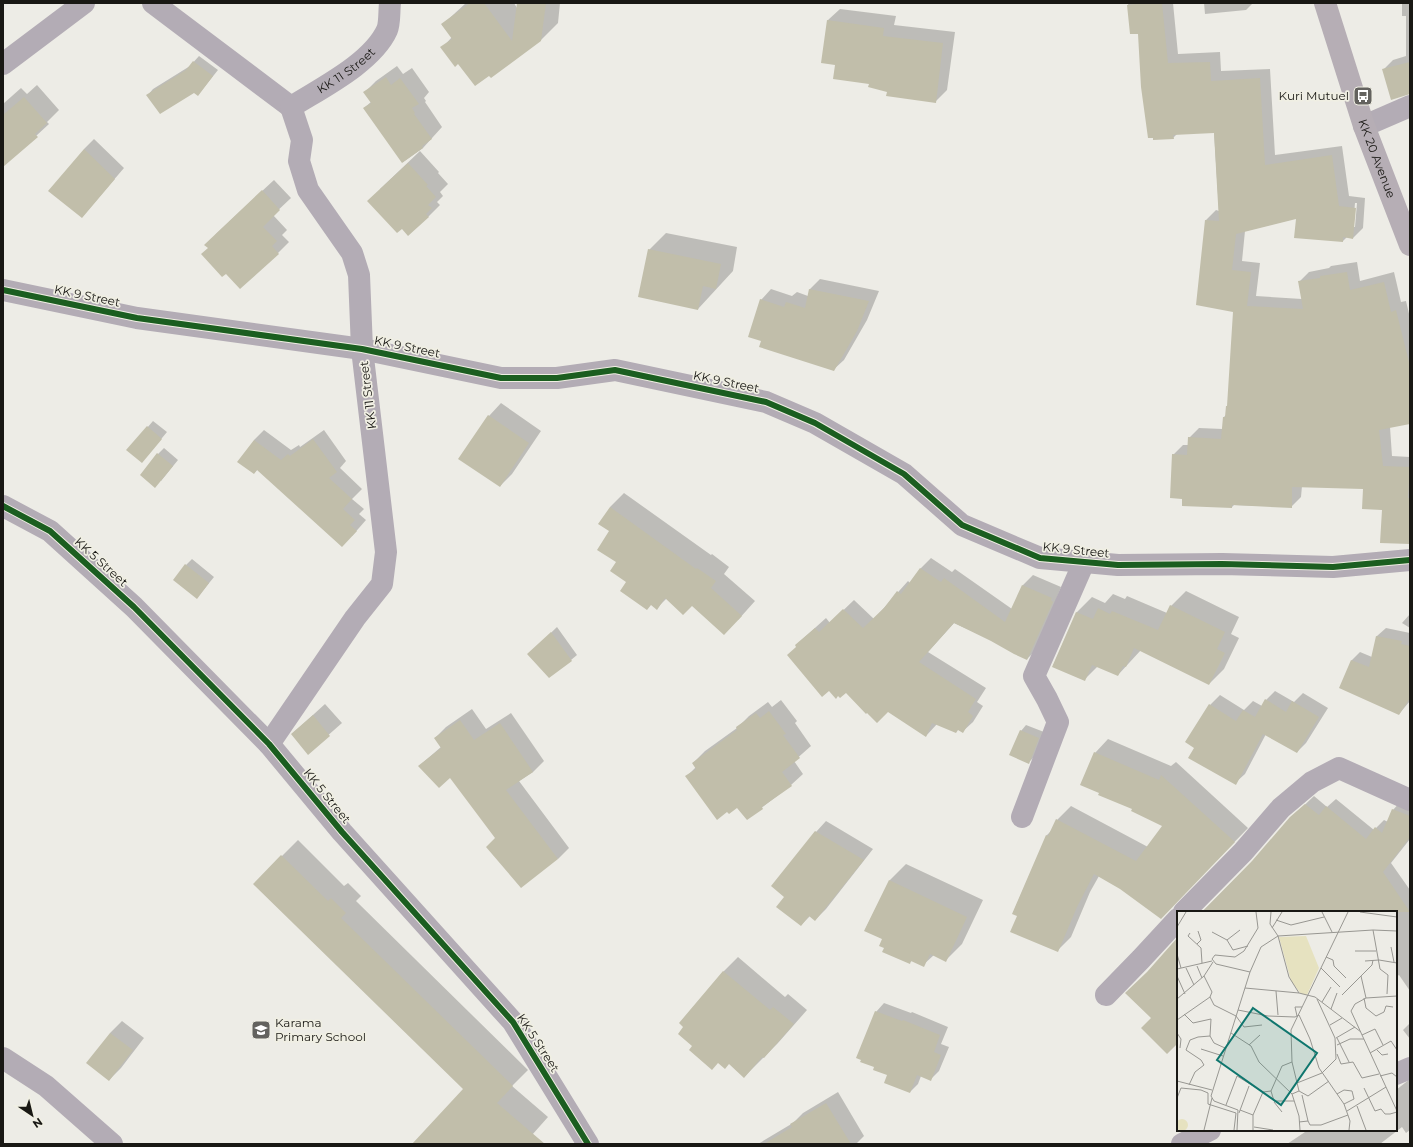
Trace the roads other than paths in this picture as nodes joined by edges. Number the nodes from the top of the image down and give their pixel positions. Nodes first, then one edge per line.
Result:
1 (84, 3) edge
2 (153, 3) edge
3 (390, 3) edge
4 (1325, 3) edge
5 (3, 64) edge
6 (1410, 106) edge
7 (291, 107) junction
8 (1364, 126) junction
9 (1410, 245) edge
10 (3, 290) edge
11 (362, 350) junction
12 (3, 506) edge
13 (1410, 560) edge
14 (1084, 562) junction
15 (269, 744) junction
16 (1410, 800) edge
17 (1022, 817) dead end
18 (1185, 911) edge
19 (1177, 920) edge
20 (1106, 995) dead end
21 (3, 1058) edge
22 (1410, 1068) edge
23 (1397, 1074) edge
24 (1208, 1131) edge
25 (112, 1144) edge
26 (588, 1144) edge
27 (1182, 1144) edge

1 - 5 street
2 - 7 street
3 - 7 street, KK 11 Street
4 - 8 main road, KK 20 Avenue
6 - 8 street
7 - 11 street, KK 11 Street
8 - 9 main road, KK 20 Avenue
10 - 11 street, KK 9 Street
11 - 14 street, KK 9 Street
11 - 15 street, KK 11 Street
12 - 15 street, KK 5 Street
13 - 14 street, KK 9 Street
14 - 17 street
15 - 26 street, KK 5 Street
16 - 18 street
19 - 20 street
21 - 25 street
22 - 23 street
24 - 27 street

